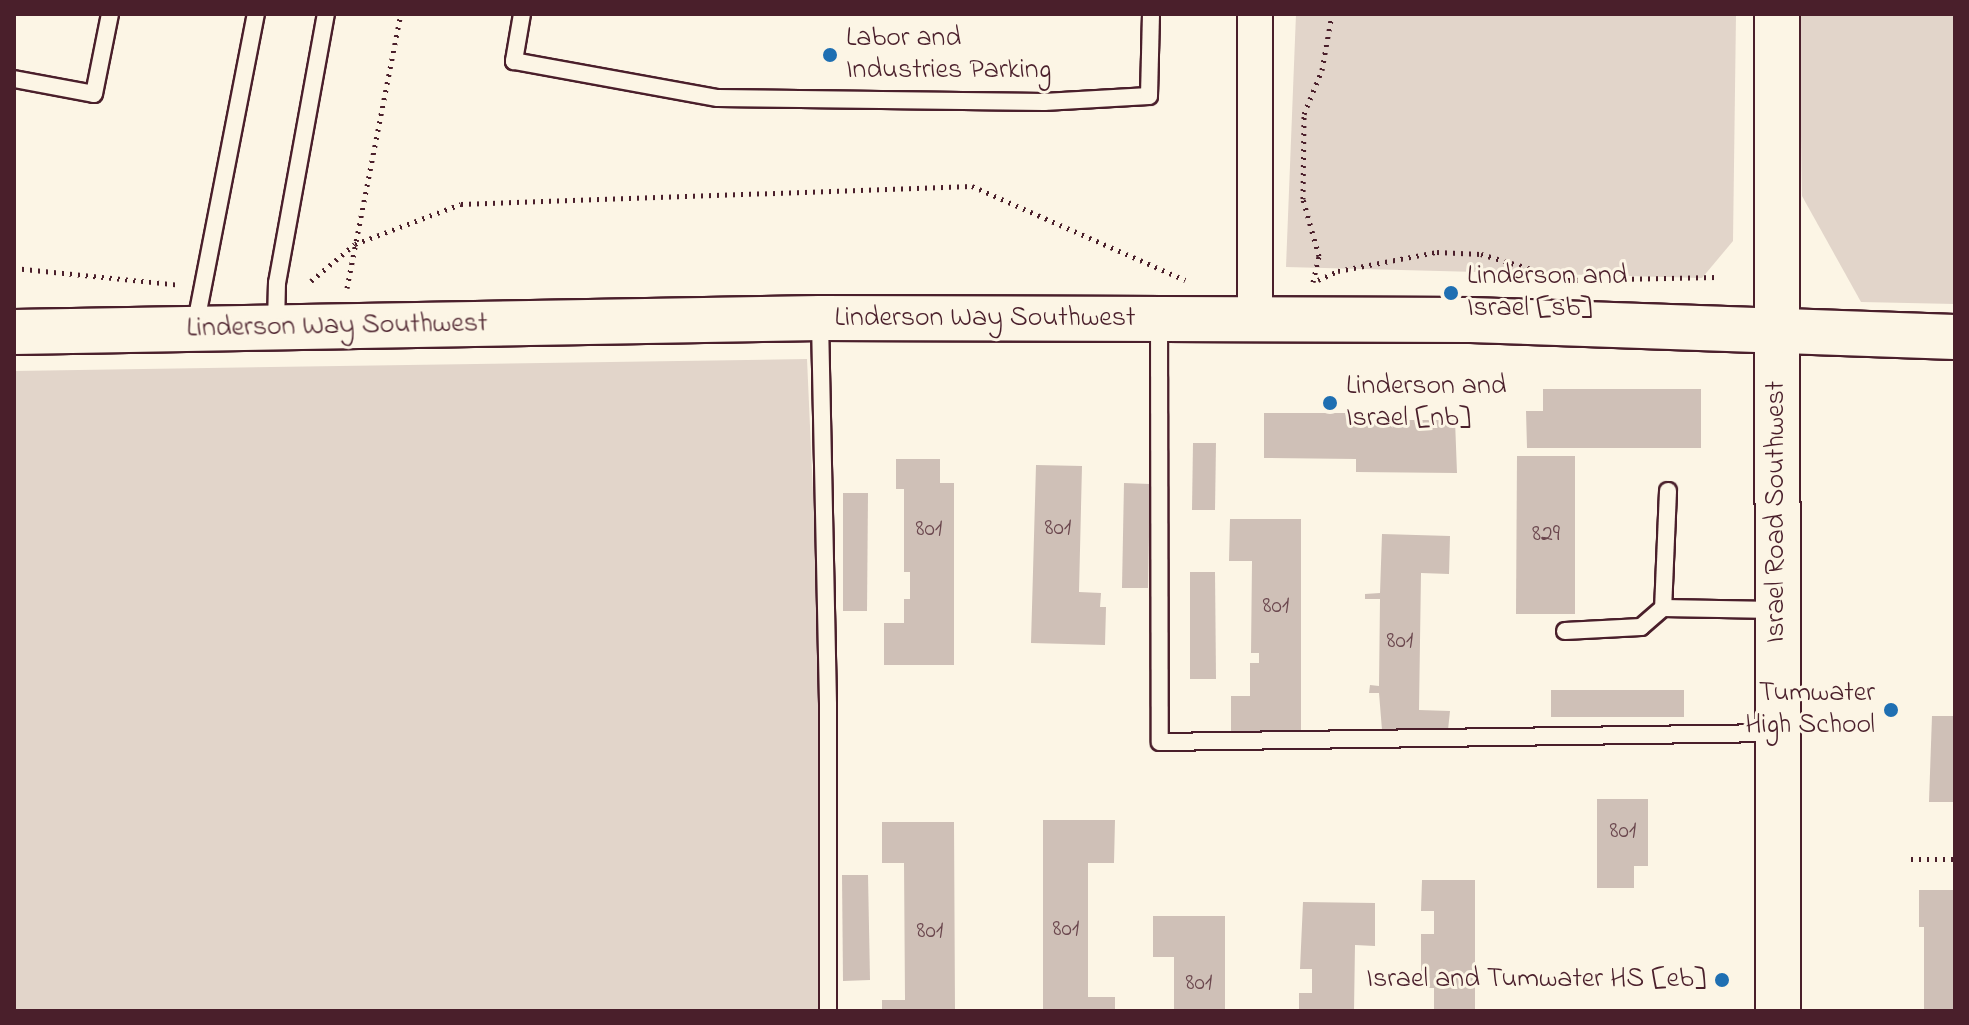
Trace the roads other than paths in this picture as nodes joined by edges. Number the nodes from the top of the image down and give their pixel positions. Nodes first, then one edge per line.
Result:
1 (110, 14) edge
2 (256, 14) edge
3 (326, 14) edge
4 (522, 14) edge
5 (1151, 14) edge
6 (1255, 14) edge
7 (1777, 14) edge
8 (14, 79) edge
9 (820, 318) junction
10 (1159, 319) junction
11 (1255, 320) junction
12 (276, 328) junction
13 (195, 329) junction
14 (1777, 331) junction
15 (14, 332) edge
16 (1955, 337) edge
17 (1668, 491) dead end
18 (1663, 608) junction
19 (1777, 610) junction
20 (1565, 631) dead end
21 (1777, 733) junction
22 (828, 1011) edge
23 (1778, 1011) edge

1 - 8 lane
2 - 13 lane
3 - 12 lane
4 - 5 lane
6 - 11 street
7 - 14 street, Israel Road Southwest
9 - 10 street, Linderson Way Southwest
9 - 12 street, Linderson Way Southwest
9 - 22 lane
10 - 11 street, Linderson Way Southwest
10 - 21 lane
11 - 14 street, Linderson Way Southwest
12 - 13 street, Linderson Way Southwest
13 - 15 street, Linderson Way Southwest
14 - 16 street, Linderson Way Southwest
14 - 19 street, Israel Road Southwest
17 - 18 lane
18 - 19 lane
18 - 20 lane
19 - 21 street, Israel Road Southwest
21 - 23 street, Israel Road Southwest

